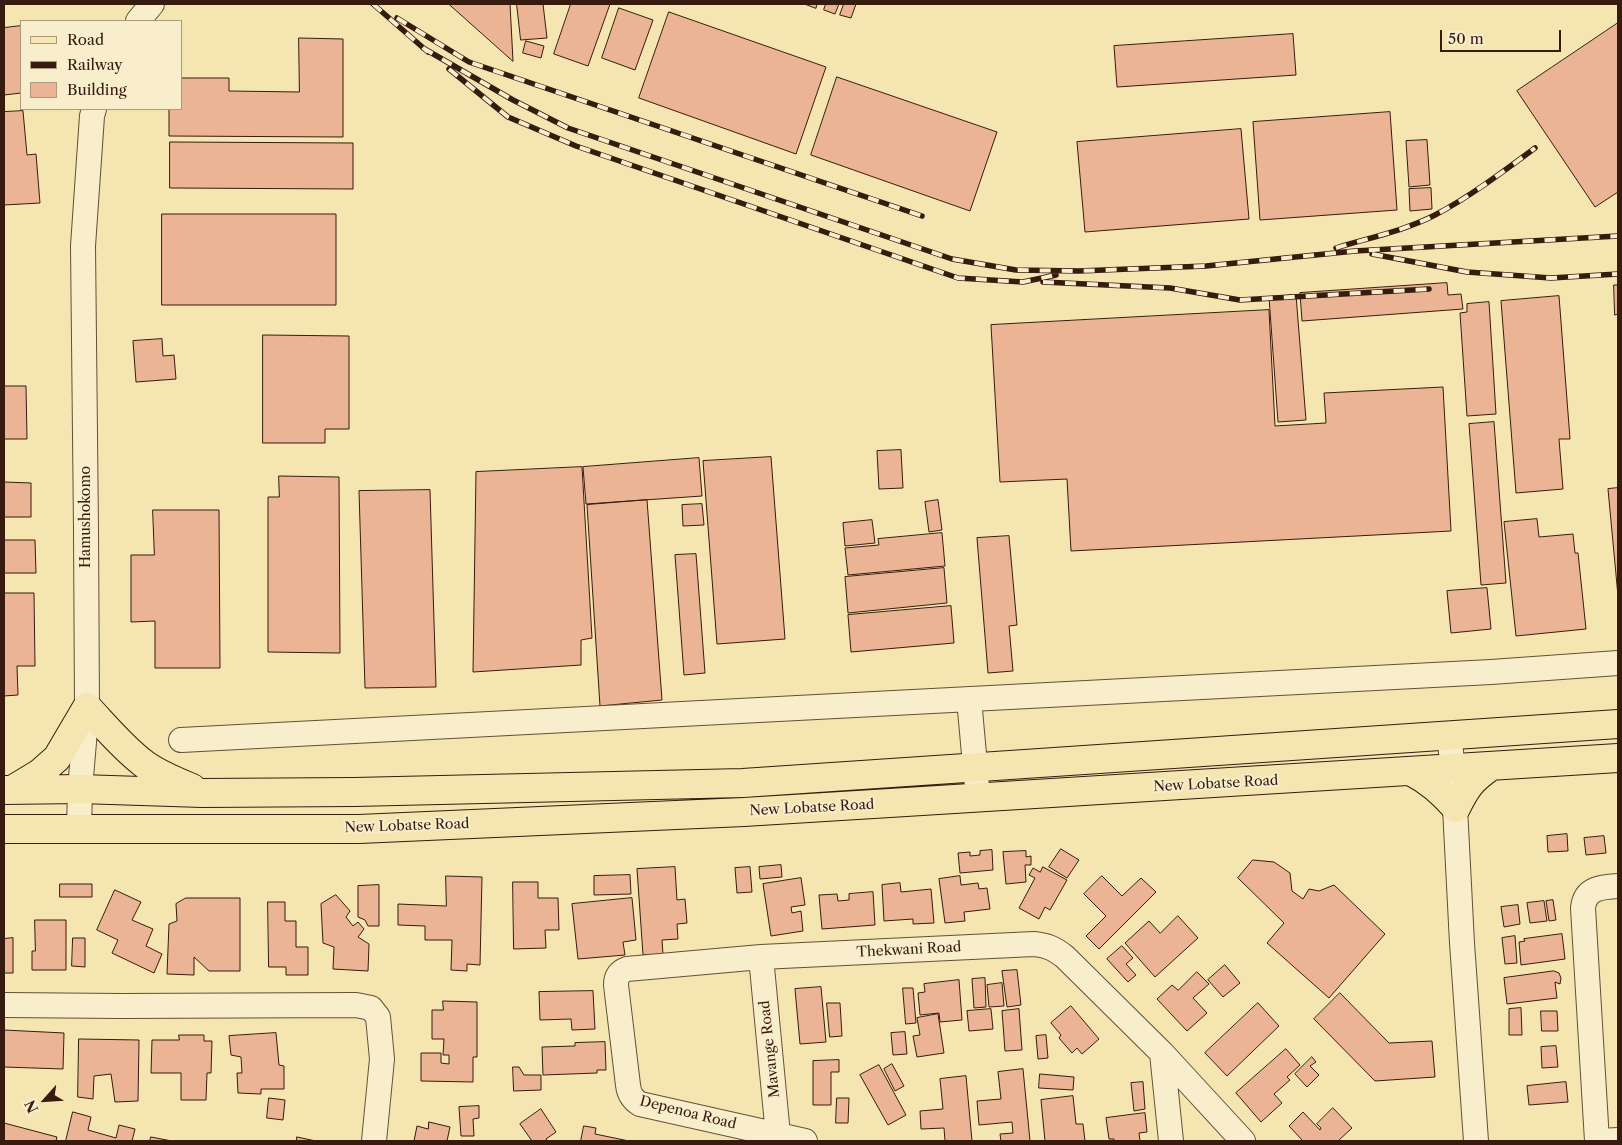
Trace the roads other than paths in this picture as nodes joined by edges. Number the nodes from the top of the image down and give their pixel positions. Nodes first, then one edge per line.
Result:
1 (152, 4) edge
2 (139, 20) edge
3 (94, 110) edge
4 (1618, 663) edge
5 (969, 699) junction
6 (87, 707) junction
7 (1618, 724) edge
8 (1449, 735) junction
9 (181, 740) dead end
10 (1207, 752) junction
11 (1618, 758) edge
12 (1490, 767) junction
13 (976, 768) junction
14 (1453, 769) junction
15 (1412, 772) junction
16 (1211, 784) junction
17 (80, 789) junction
18 (8, 790) edge
19 (202, 793) junction
20 (978, 798) junction
21 (1456, 808) junction
22 (4, 829) edge
23 (79, 829) junction
24 (1618, 886) edge
25 (761, 957) junction
26 (4, 1005) edge
27 (1162, 1053) junction
28 (631, 1097) joint
29 (777, 1138) edge
30 (374, 1141) edge
31 (805, 1141) edge
32 (1171, 1141) edge
33 (1243, 1141) edge
34 (1476, 1141) edge
35 (1607, 1141) edge

1 - 2 street
3 - 6 street, Hamushokomo
4 - 5 street
5 - 9 street
5 - 13 street
6 - 17 street, Hamushokomo
6 - 18 main road
6 - 19 main road
7 - 8 main road
8 - 10 main road
8 - 14 street
10 - 13 main road
10 - 16 main road
11 - 12 main road, New Lobatse Road
12 - 14 main road, New Lobatse Road
12 - 21 main road
13 - 19 main road
13 - 20 street
14 - 15 main road, New Lobatse Road
14 - 21 street
15 - 16 main road, New Lobatse Road
15 - 21 main road
16 - 20 main road, New Lobatse Road
17 - 18 main road
17 - 19 main road
17 - 23 street, Hamushokomo
20 - 23 main road, New Lobatse Road
21 - 34 street
22 - 23 main road, New Lobatse Road
24 - 35 street
25 - 27 street, Thekwani Road
25 - 28 street, Thekwani Road
25 - 29 street, Mavange Road
26 - 30 street
27 - 32 street
27 - 33 street, Thekwani Road
28 - 29 street, Depenoa Road
29 - 31 street, Depenoa Road

